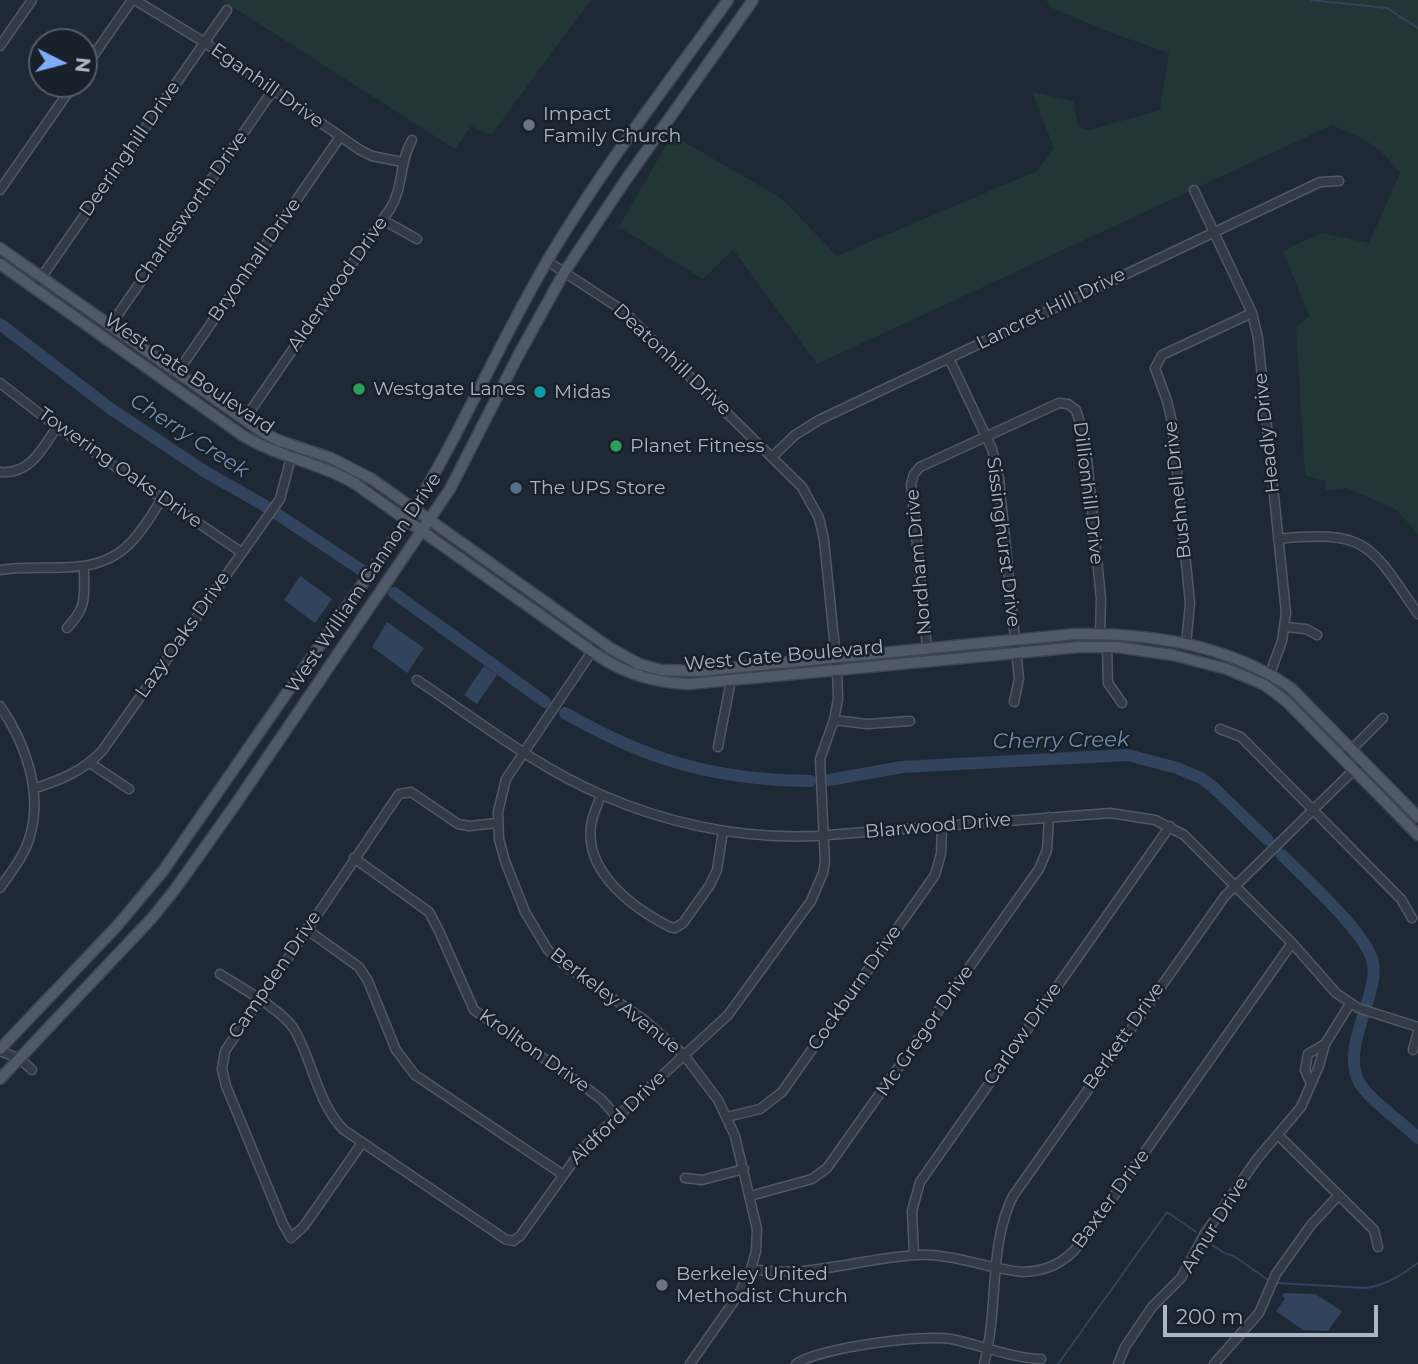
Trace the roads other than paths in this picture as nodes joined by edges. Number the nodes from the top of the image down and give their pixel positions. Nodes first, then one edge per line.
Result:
1 (32, 0) edge
2 (134, 0) edge
3 (728, 0) edge
4 (754, 0) edge
5 (227, 10) dead end
6 (204, 42) junction
7 (0, 46) edge
8 (98, 50) edge
9 (273, 90) junction
10 (64, 98) edge
11 (340, 137) junction
12 (412, 140) dead end
13 (402, 162) junction
14 (1339, 181) dead end
15 (0, 190) edge
16 (1194, 190) dead end
17 (383, 220) junction
18 (1214, 232) junction
19 (417, 239) dead end
20 (0, 248) edge
21 (547, 261) junction
22 (0, 264) edge
23 (565, 271) junction
24 (41, 277) junction
25 (34, 288) junction
26 (1252, 313) junction
27 (110, 326) junction
28 (949, 358) junction
29 (176, 373) junction
30 (0, 383) edge
31 (170, 383) junction
32 (471, 405) junction
33 (489, 412) junction
34 (244, 421) junction
35 (57, 427) junction
36 (986, 437) junction
37 (294, 446) junction
38 (772, 457) junction
39 (290, 458) junction
40 (0, 472) edge
41 (162, 499) junction
42 (414, 510) junction
43 (407, 520) junction
44 (430, 521) junction
45 (422, 531) junction
46 (1278, 539) junction
47 (241, 552) junction
48 (84, 567) junction
49 (0, 570) edge
50 (533, 592) junction
51 (526, 605) junction
52 (1418, 614) edge
53 (1285, 627) junction
54 (67, 628) dead end
55 (1100, 634) junction
56 (1317, 635) dead end
57 (1015, 639) junction
58 (599, 641) junction
59 (1186, 645) junction
60 (1107, 647) junction
61 (927, 648) junction
62 (592, 652) junction
63 (1017, 652) junction
64 (836, 657) junction
65 (838, 669) junction
66 (1270, 673) junction
67 (417, 680) dead end
68 (731, 680) junction
69 (1265, 685) junction
70 (1014, 702) dead end
71 (1122, 703) dead end
72 (0, 706) edge
73 (1383, 719) dead end
74 (834, 720) junction
75 (910, 721) dead end
76 (1220, 729) dead end
77 (718, 747) dead end
78 (1352, 749) junction
79 (523, 751) junction
80 (1343, 758) junction
81 (1363, 761) junction
82 (90, 763) junction
83 (1354, 769) junction
84 (33, 789) junction
85 (129, 789) dead end
86 (218, 793) junction
87 (601, 795) junction
88 (235, 805) junction
89 (1313, 810) junction
90 (1049, 817) junction
91 (1418, 817) edge
92 (497, 823) junction
93 (1170, 826) junction
94 (942, 827) junction
95 (723, 831) junction
96 (824, 835) junction
97 (1418, 835) edge
98 (354, 858) junction
99 (1236, 885) junction
100 (0, 888) edge
101 (1412, 918) dead end
102 (306, 929) junction
103 (1292, 943) junction
104 (220, 974) dead end
105 (258, 999) junction
106 (1354, 1006) junction
107 (1418, 1029) edge
108 (1325, 1044) junction
109 (0, 1050) edge
110 (1413, 1051) dead end
111 (684, 1055) junction
112 (20, 1059) junction
113 (32, 1070) dead end
114 (0, 1079) edge
115 (1311, 1084) junction
116 (616, 1115) junction
117 (727, 1117) junction
118 (1278, 1135) junction
119 (362, 1143) junction
120 (744, 1169) junction
121 (562, 1174) junction
122 (685, 1178) dead end
123 (750, 1196) junction
124 (1338, 1196) junction
125 (1378, 1247) dead end
126 (914, 1255) junction
127 (997, 1268) junction
128 (751, 1269) junction
129 (988, 1348) junction
130 (1041, 1359) dead end
131 (1218, 1363) edge
132 (690, 1364) edge
133 (796, 1364) edge
134 (984, 1364) edge
135 (1118, 1364) edge

1 - 7 street
2 - 6 street, Eganhill Drive
2 - 8 street
3 - 21 main road, West William Cannon Drive
4 - 23 main road, West William Cannon Drive
5 - 6 street, Deeringhill Drive
6 - 9 street, Eganhill Drive
6 - 24 street, Deeringhill Drive
9 - 11 street, Eganhill Drive
9 - 27 street, Charlesworth Drive
10 - 15 street
11 - 13 street, Eganhill Drive
11 - 29 street, Bryonhall Drive
12 - 13 street, Alderwood Drive
13 - 17 street, Alderwood Drive
14 - 18 street, Lancret Hill Drive
16 - 18 street, Headly Drive
17 - 19 street
17 - 34 street, Alderwood Drive
18 - 26 street, Headly Drive
18 - 28 street, Lancret Hill Drive
20 - 24 main road, West Gate Boulevard
21 - 23 street, Deatonhill Drive
21 - 32 main road, West William Cannon Drive
22 - 25 main road, West Gate Boulevard
23 - 33 main road, West William Cannon Drive
23 - 38 street, Deatonhill Drive
24 - 25 street, Deeringhill Drive
24 - 27 main road, West Gate Boulevard
25 - 31 main road, West Gate Boulevard
26 - 46 street, Headly Drive
26 - 59 street, Bushnell Drive
27 - 29 main road, West Gate Boulevard
28 - 36 street, Sissinghurst Drive
28 - 38 street, Lancret Hill Drive
29 - 31 street, Bryonhall Drive
29 - 34 main road, West Gate Boulevard
30 - 35 street, Towering Oaks Drive
31 - 39 main road, West Gate Boulevard
32 - 33 main road
32 - 42 main road, West William Cannon Drive
33 - 44 main road, West William Cannon Drive
34 - 37 main road, West Gate Boulevard
35 - 40 street
35 - 41 street, Towering Oaks Drive
36 - 55 street, Dillionhill Drive
36 - 57 street, Sissinghurst Drive
36 - 61 street, Nordham Drive
37 - 39 street, Lazy Oaks Drive
37 - 42 main road, West Gate Boulevard
38 - 64 street, Deatonhill Drive
39 - 43 main road, West Gate Boulevard
39 - 47 street, Lazy Oaks Drive
41 - 47 street, Towering Oaks Drive
41 - 48 street
42 - 43 main road, West William Cannon Drive
42 - 44 main road, West Gate Boulevard
43 - 45 main road, West Gate Boulevard
43 - 86 main road, West William Cannon Drive
44 - 45 main road, West William Cannon Drive
44 - 50 main road, West Gate Boulevard
45 - 51 main road, West Gate Boulevard
45 - 88 main road, West William Cannon Drive
46 - 52 street
46 - 53 street, Headly Drive
47 - 82 street, Lazy Oaks Drive
48 - 49 street
48 - 54 street
50 - 51 main road
50 - 58 main road, West Gate Boulevard
51 - 62 main road, West Gate Boulevard
53 - 56 street
53 - 66 street, Headly Drive
55 - 57 main road, West Gate Boulevard
55 - 59 main road, West Gate Boulevard
57 - 61 main road, West Gate Boulevard
57 - 63 street, Sissinghurst Drive
58 - 62 street, Berkeley Avenue
58 - 64 main road, West Gate Boulevard
59 - 66 main road, West Gate Boulevard
60 - 63 main road, West Gate Boulevard
60 - 69 main road, West Gate Boulevard
60 - 71 street
61 - 64 main road, West Gate Boulevard
62 - 68 main road, West Gate Boulevard
62 - 79 street, Berkeley Avenue
63 - 65 main road, West Gate Boulevard
63 - 70 street, Sissinghurst Drive
64 - 65 street, Deatonhill Drive
65 - 68 main road, West Gate Boulevard
65 - 74 street, Aldford Drive
66 - 69 street, Headly Drive
66 - 78 main road, West Gate Boulevard
67 - 79 street, Blarwood Drive
68 - 77 street
69 - 80 main road, West Gate Boulevard
72 - 84 street
73 - 78 street
74 - 75 street
74 - 96 street, Aldford Drive
76 - 89 street
78 - 80 street
78 - 81 main road, West Gate Boulevard
79 - 87 street, Blarwood Drive
79 - 92 street, Berkeley Avenue
80 - 83 main road, West Gate Boulevard
81 - 83 street, Berkett Drive
81 - 91 main road, West Gate Boulevard
82 - 84 street, Lazy Oaks Drive
82 - 85 street
83 - 89 street, Berkett Drive
83 - 97 main road, West Gate Boulevard
84 - 100 street
86 - 88 main road
86 - 109 main road, West William Cannon Drive
87 - 95 street, Blarwood Drive
87 - 95 street
88 - 112 main road, West William Cannon Drive
89 - 99 street, Berkett Drive
89 - 101 street
90 - 93 street, Blarwood Drive
90 - 94 street, Blarwood Drive
90 - 123 street, Mc Gregor Drive
92 - 98 street, Campden Drive
92 - 111 street, Berkeley Avenue
93 - 99 street, Blarwood Drive
93 - 126 street, Carlow Drive
94 - 96 street, Blarwood Drive
94 - 117 street, Cockburn Drive
95 - 96 street, Blarwood Drive
96 - 111 street, Aldford Drive
98 - 102 street, Campden Drive
98 - 116 street, Krollton Drive
99 - 103 street, Blarwood Drive
99 - 127 street, Berkett Drive
102 - 105 street, Campden Drive
102 - 121 street
103 - 106 street, Blarwood Drive
103 - 127 street, Baxter Drive
104 - 105 street, Aldford Drive
105 - 119 street, Aldford Drive
105 - 119 street, Campden Drive
106 - 107 street, Blarwood Drive
106 - 108 street, Amur Drive
107 - 110 street
108 - 115 street, Amur Drive
108 - 115 street, Amur Drive
109 - 112 street
111 - 116 street, Aldford Drive
111 - 117 street, Berkeley Avenue
112 - 113 street
112 - 114 main road, West William Cannon Drive
115 - 118 street, Amur Drive
116 - 121 street, Aldford Drive
117 - 120 street, Berkeley Avenue
118 - 124 street
118 - 135 street, Amur Drive
119 - 121 street, Aldford Drive
120 - 122 street
120 - 123 street, Berkeley Avenue
123 - 128 street, Berkeley Avenue
124 - 125 street
124 - 131 street
126 - 127 street, Baxter Drive
126 - 128 street, Baxter Drive
127 - 129 street, Berkett Drive
128 - 132 street, Berkeley Avenue
129 - 130 street
129 - 133 street
129 - 134 street, Berkett Drive

